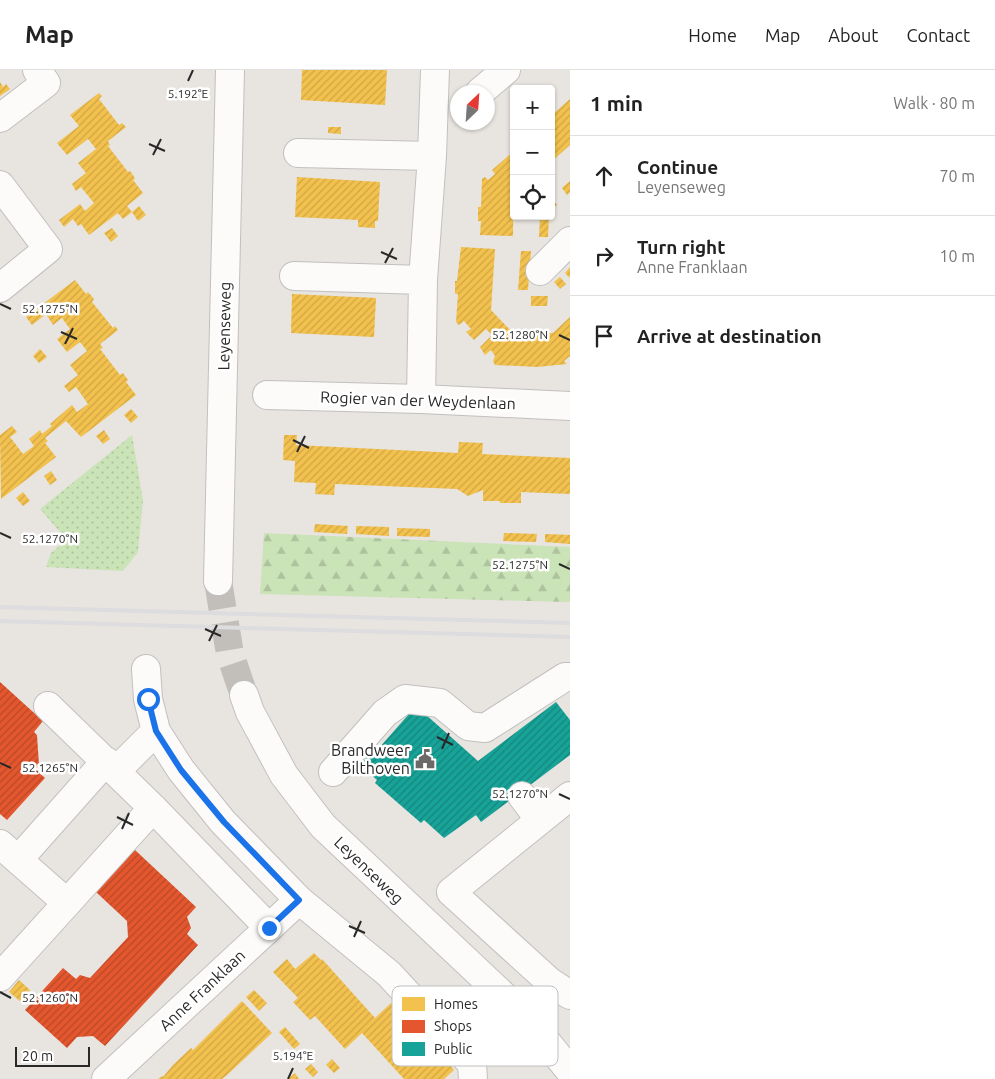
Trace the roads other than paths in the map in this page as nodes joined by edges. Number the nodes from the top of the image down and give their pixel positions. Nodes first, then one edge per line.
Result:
1 (37, 70) edge
2 (230, 70) edge
3 (435, 70) edge
4 (506, 70) edge
5 (488, 85) edge
6 (0, 118) edge
7 (298, 152) dead end
8 (432, 156) junction
9 (0, 185) edge
10 (570, 241) edge
11 (540, 271) dead end
12 (294, 276) dead end
13 (423, 280) junction
14 (0, 288) edge
15 (267, 395) dead end
16 (421, 399) junction
17 (570, 406) edge
18 (218, 581) tunnel mouth
19 (146, 669) dead end
20 (570, 677) edge
21 (244, 695) tunnel mouth
22 (48, 706) dead end
23 (156, 731) junction
24 (111, 766) junction
25 (333, 772) dead end
26 (522, 796) dead end
27 (570, 796) edge
28 (153, 808) junction
29 (540, 820) junction
30 (9, 852) edge
31 (299, 900) junction
32 (66, 902) junction
33 (269, 928) junction
34 (0, 977) edge
35 (401, 986) edge
36 (492, 986) edge
37 (556, 986) edge
38 (558, 987) edge
39 (570, 995) edge
40 (558, 1042) edge
41 (570, 1051) edge
42 (558, 1056) edge
43 (472, 1066) edge
44 (570, 1071) edge
45 (106, 1079) edge
46 (474, 1079) edge

1 - 6 street
2 - 18 street, Leyenseweg
3 - 8 street
4 - 5 street
7 - 8 street
8 - 13 street
9 - 14 street
10 - 11 street
12 - 13 street
13 - 16 street
15 - 16 street, Rogier van der Weydenlaan
16 - 17 street, Rogier van der Weydenlaan
19 - 23 street
20 - 25 street
21 - 36 street, Leyenseweg
22 - 24 street
23 - 24 street
23 - 31 street
24 - 28 street
24 - 30 street
26 - 29 street
27 - 29 street
28 - 32 street
28 - 33 street
29 - 37 street
30 - 32 street
31 - 33 street, Anne Franklaan
31 - 35 street
32 - 34 street
33 - 45 street, Anne Franklaan
38 - 39 street
40 - 41 street, Leyenseweg
42 - 44 street, Leyenseweg
43 - 46 street

